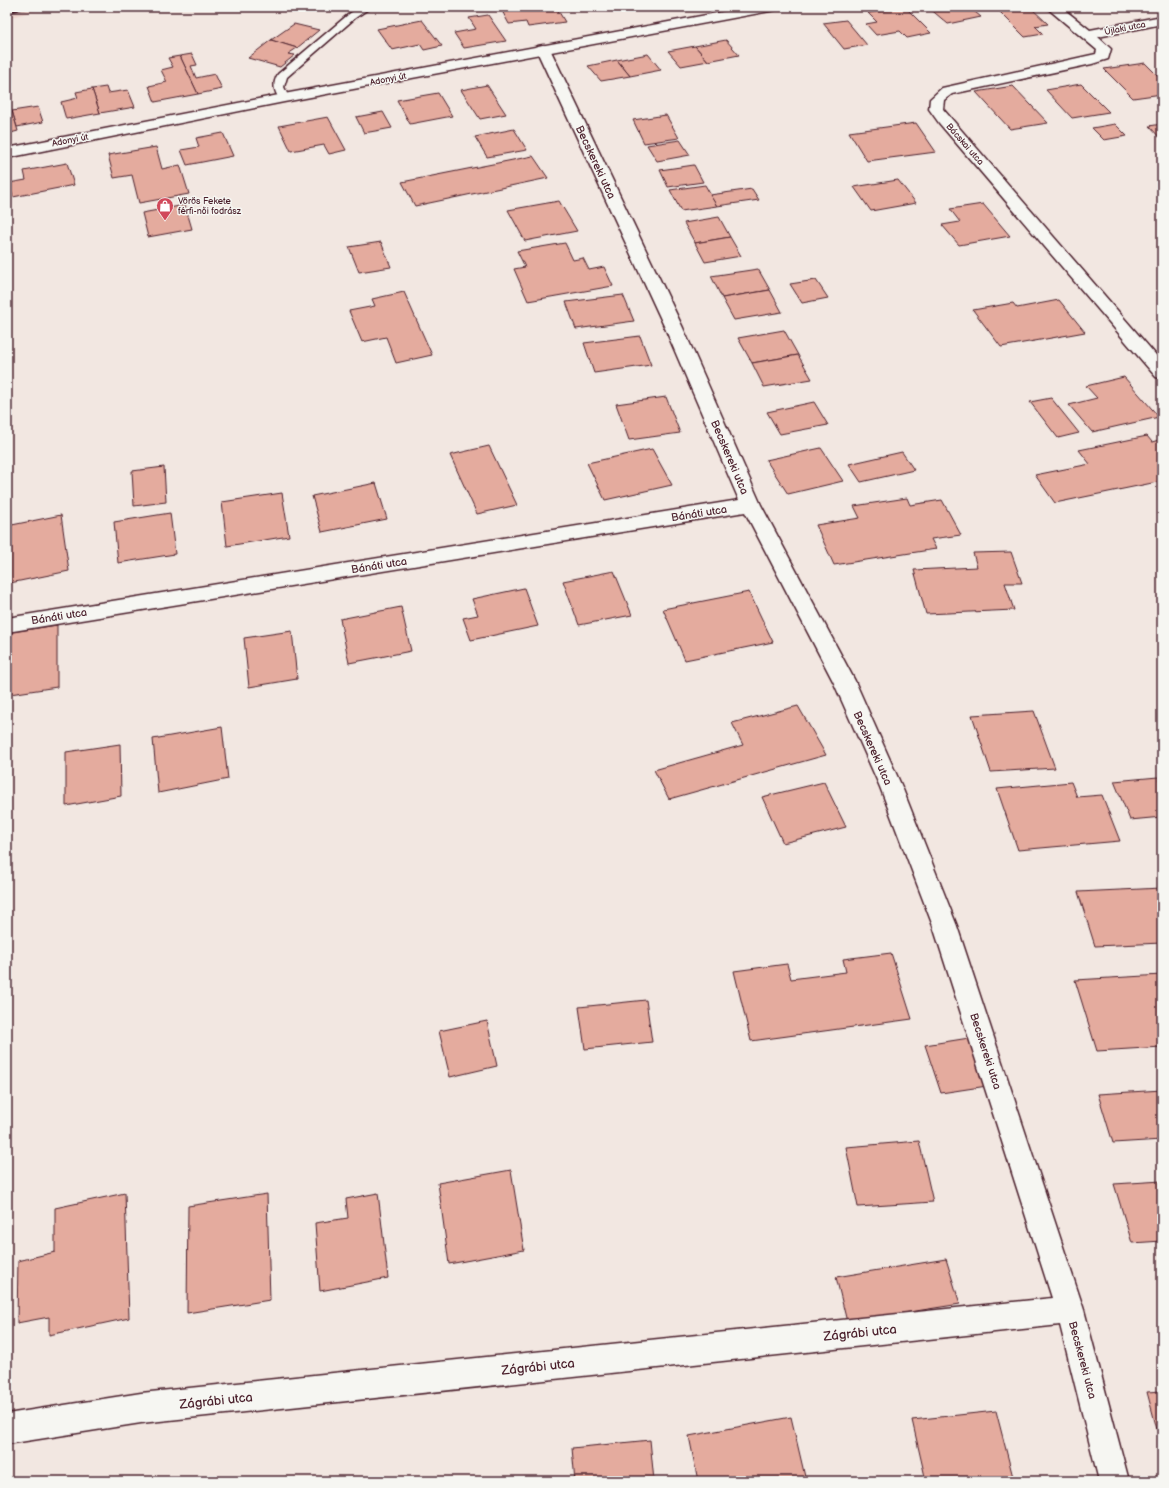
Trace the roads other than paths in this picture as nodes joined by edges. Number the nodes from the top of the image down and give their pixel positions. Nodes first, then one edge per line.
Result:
1 (366, 7) edge
2 (770, 7) edge
3 (1053, 7) edge
4 (1162, 20) edge
5 (1087, 35) junction
6 (543, 49) junction
7 (284, 98) junction
8 (7, 152) edge
9 (1162, 373) edge
10 (751, 505) junction
11 (7, 625) edge
12 (1070, 1310) junction
13 (7, 1429) edge
14 (1114, 1481) edge

1 - 7 lane
2 - 6 street, Adonyi út
3 - 5 street, Bácskai utca
4 - 5 street, Újlaki utca
5 - 9 street, Bácskai utca
6 - 7 street, Adonyi út
6 - 10 street, Becskereki utca
7 - 8 street, Adonyi út
10 - 11 street, Bánáti utca
10 - 12 street, Becskereki utca
12 - 13 street, Zágrábi utca
12 - 14 street, Becskereki utca

